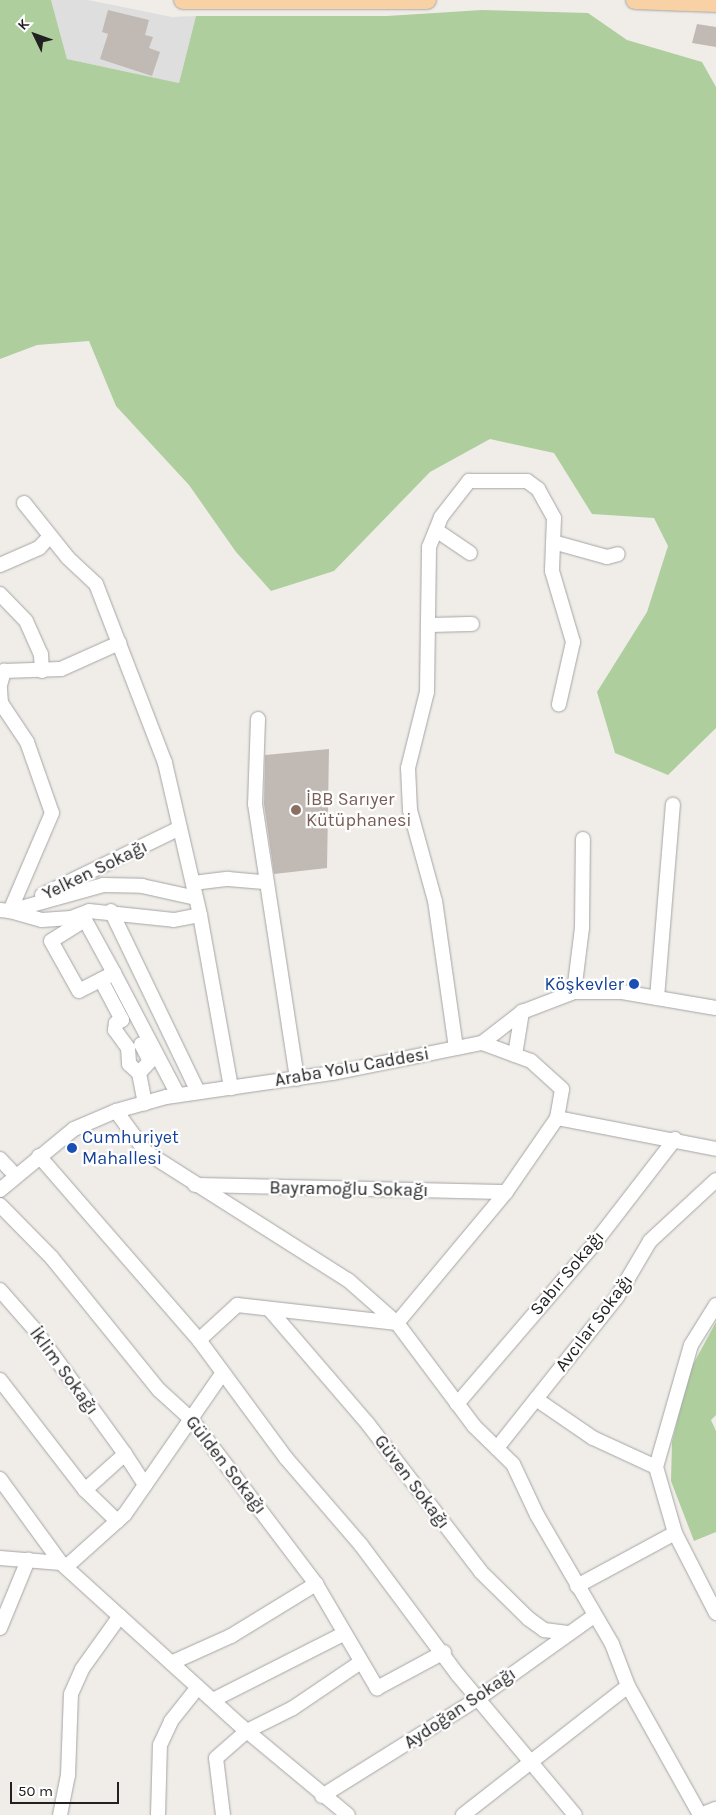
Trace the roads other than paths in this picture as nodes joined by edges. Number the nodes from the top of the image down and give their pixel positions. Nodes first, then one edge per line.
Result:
1 (182, 0) edge
2 (427, 0) edge
3 (635, 0) edge
4 (716, 3) edge
5 (24, 503) dead end
6 (436, 530) junction
7 (50, 536) junction
8 (554, 542) junction
9 (470, 553) dead end
10 (618, 554) dead end
11 (0, 565) edge
12 (0, 594) edge
13 (472, 624) dead end
14 (428, 625) junction
15 (119, 643) junction
16 (42, 671) junction
17 (1, 673) edge
18 (0, 689) edge
19 (559, 704) dead end
20 (258, 719) dead end
21 (674, 806) dead end
22 (180, 828) junction
23 (583, 839) dead end
24 (264, 882) junction
25 (193, 883) junction
26 (196, 898) junction
27 (5, 910) edge
28 (111, 911) junction
29 (200, 915) junction
30 (114, 973) junction
31 (101, 980) junction
32 (574, 992) junction
33 (657, 998) junction
34 (716, 1008) edge
35 (522, 1012) junction
36 (482, 1043) junction
37 (134, 1044) junction
38 (456, 1048) junction
39 (515, 1055) junction
40 (139, 1073) junction
41 (297, 1079) junction
42 (231, 1088) junction
43 (198, 1092) junction
44 (178, 1095) junction
45 (145, 1103) junction
46 (116, 1111) junction
47 (557, 1118) junction
48 (675, 1139) junction
49 (716, 1149) edge
50 (39, 1156) junction
51 (0, 1159) edge
52 (16, 1176) junction
53 (716, 1180) edge
54 (192, 1185) junction
55 (0, 1190) edge
56 (506, 1192) junction
57 (0, 1205) edge
58 (0, 1290) edge
59 (716, 1305) edge
60 (270, 1310) junction
61 (397, 1323) junction
62 (199, 1340) junction
63 (222, 1374) junction
64 (0, 1380) edge
65 (536, 1399) junction
66 (457, 1404) junction
67 (192, 1420) junction
68 (497, 1448) junction
69 (125, 1454) junction
70 (656, 1467) junction
71 (0, 1480) edge
72 (145, 1485) junction
73 (85, 1490) junction
74 (117, 1522) junction
75 (675, 1533) junction
76 (0, 1558) edge
77 (28, 1560) junction
78 (63, 1565) junction
79 (316, 1584) junction
80 (577, 1586) junction
81 (716, 1613) edge
82 (120, 1616) junction
83 (594, 1616) junction
84 (0, 1628) edge
85 (568, 1633) junction
86 (343, 1634) junction
87 (444, 1652) junction
88 (361, 1662) junction
89 (171, 1663) junction
90 (628, 1686) junction
91 (198, 1687) junction
92 (479, 1698) junction
93 (212, 1700) junction
94 (247, 1731) junction
95 (532, 1761) junction
96 (322, 1796) junction
97 (716, 1809) edge
98 (60, 1815) edge
99 (158, 1815) edge
100 (223, 1815) edge
101 (348, 1815) edge
102 (463, 1815) edge
103 (574, 1815) edge
104 (700, 1815) edge

1 - 2 main road
3 - 4 main road
5 - 7 street
6 - 8 street
6 - 9 street
6 - 14 street
7 - 11 street
7 - 15 street
8 - 10 street
8 - 19 street
12 - 16 street
13 - 14 street
14 - 38 street
15 - 16 street
15 - 22 street
16 - 17 street
18 - 27 street
20 - 24 street
21 - 33 street
22 - 25 street
22 - 27 street, Yelken Sokağı
23 - 32 street
24 - 25 street
24 - 41 street
25 - 26 street
26 - 27 street
26 - 29 street
27 - 28 street
28 - 29 street
28 - 43 street
29 - 42 street
30 - 31 street
30 - 31 street
30 - 44 street
31 - 37 street
32 - 33 street, Araba Yolu Caddesi
32 - 35 street, Araba Yolu Caddesi
33 - 34 street, Araba Yolu Caddesi
35 - 36 street, Araba Yolu Caddesi
35 - 39 street
36 - 38 street, Araba Yolu Caddesi
36 - 39 street
37 - 40 street
37 - 40 street
38 - 41 street, Araba Yolu Caddesi
39 - 47 street
40 - 45 street
41 - 42 street, Araba Yolu Caddesi
42 - 43 street, Araba Yolu Caddesi
43 - 44 street, Araba Yolu Caddesi
44 - 45 street, Araba Yolu Caddesi
45 - 46 street, Araba Yolu Caddesi
46 - 50 street, Araba Yolu Caddesi
46 - 54 street
47 - 48 street
47 - 56 street
48 - 49 street
48 - 66 street, Sabır Sokağı
50 - 52 street, Araba Yolu Caddesi
50 - 62 street
51 - 52 street
52 - 55 street, Araba Yolu Caddesi
53 - 65 street, Avcılar Sokağı
54 - 56 street, Bayramoğlu Sokağı
54 - 61 street
56 - 61 street
57 - 67 street, Gülden Sokağı
58 - 69 street, İklim Sokağı
59 - 70 street
60 - 61 street
60 - 62 street
60 - 85 street, Güven Sokağı
61 - 66 street
62 - 63 street
63 - 67 street
63 - 87 street
64 - 73 street
65 - 68 street, Avcılar Sokağı
65 - 70 street
66 - 68 street
67 - 72 street
67 - 79 street, Gülden Sokağı
68 - 80 street
69 - 72 street, İklim Sokağı
69 - 73 street
70 - 75 street
71 - 78 street
72 - 74 street
73 - 74 street
74 - 78 street
75 - 80 street
75 - 81 street
76 - 77 street
77 - 78 street
77 - 84 street
78 - 82 street
79 - 86 street, Gülden Sokağı
79 - 89 street
80 - 83 street
82 - 89 street
82 - 98 street
83 - 85 street, Aydoğan Sokağı
83 - 90 street
85 - 92 street, Aydoğan Sokağı
86 - 88 street, Gülden Sokağı
86 - 93 street
87 - 88 street, Gülden Sokağı
87 - 92 street
88 - 94 street
89 - 91 street
90 - 95 street
90 - 104 street
91 - 93 street
91 - 99 street
92 - 95 street
92 - 96 street, Aydoğan Sokağı
93 - 94 street
94 - 96 street
94 - 100 street
95 - 102 street
95 - 103 street
96 - 101 street
97 - 104 street

